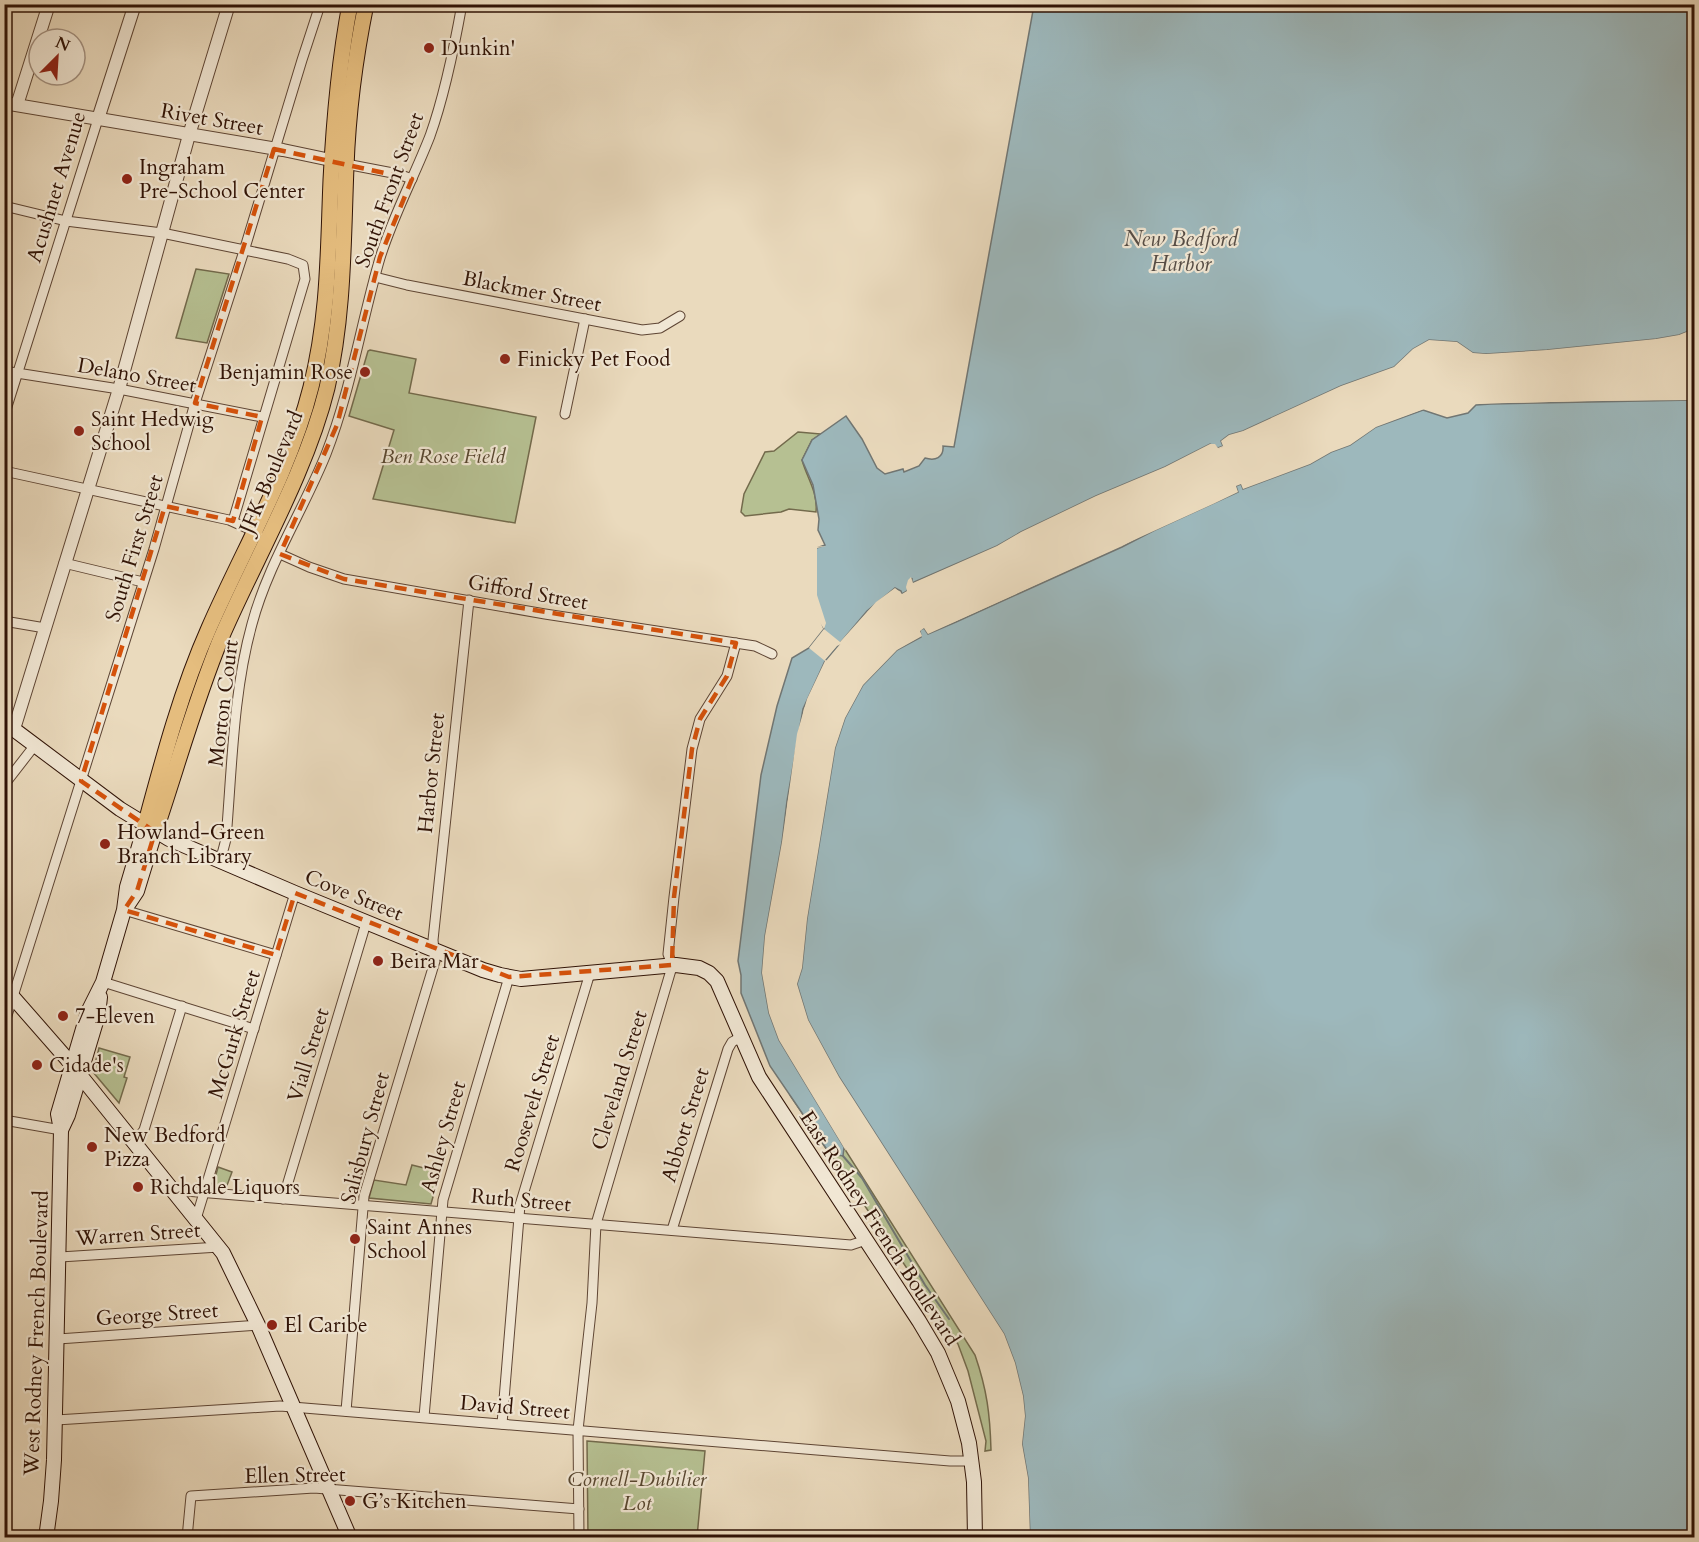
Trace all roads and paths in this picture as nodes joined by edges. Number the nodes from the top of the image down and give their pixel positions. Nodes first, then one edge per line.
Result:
1 (49, 4) edge
2 (135, 4) edge
3 (230, 4) edge
4 (350, 4) edge
5 (366, 4) edge
6 (462, 4) edge
7 (320, 5) edge
8 (11, 104) edge
9 (98, 119) junction
10 (189, 135) junction
11 (274, 149) junction
12 (339, 162) junction
13 (412, 179) junction
14 (4, 206) edge
15 (66, 221) junction
16 (162, 233) junction
17 (244, 251) junction
18 (375, 277) junction
19 (680, 316) dead end
20 (585, 320) junction
21 (4, 371) edge
22 (17, 373) junction
23 (118, 389) junction
24 (195, 403) junction
25 (565, 414) dead end
26 (4, 416) edge
27 (262, 417) junction
28 (4, 471) edge
29 (87, 489) junction
30 (165, 506) junction
31 (233, 521) junction
32 (260, 534) junction
33 (280, 554) junction
34 (64, 563) junction
35 (143, 582) junction
36 (469, 600) junction
37 (4, 621) edge
38 (45, 628) junction
39 (736, 643) junction
40 (772, 654) dead end
41 (9, 725) edge
42 (34, 745) junction
43 (81, 781) junction
44 (4, 785) edge
45 (150, 829) junction
46 (220, 862) junction
47 (295, 893) junction
48 (124, 910) junction
49 (366, 923) junction
50 (434, 950) junction
51 (276, 956) junction
52 (672, 965) junction
53 (590, 973) junction
54 (509, 977) junction
55 (102, 986) junction
56 (720, 987) joint
57 (9, 992) edge
58 (182, 1006) junction
59 (4, 1025) edge
60 (254, 1029) junction
61 (741, 1037) junction
62 (76, 1071) junction
63 (4, 1120) edge
64 (61, 1130) junction
65 (135, 1142) junction
66 (173, 1190) junction
67 (205, 1192) junction
68 (283, 1199) junction
69 (363, 1205) junction
70 (441, 1211) junction
71 (519, 1218) junction
72 (196, 1219) junction
73 (596, 1224) junction
74 (672, 1230) junction
75 (866, 1240) junction
76 (219, 1247) junction
77 (60, 1257) junction
78 (258, 1325) junction
79 (58, 1339) junction
80 (293, 1407) junction
81 (346, 1411) junction
82 (424, 1418) junction
83 (56, 1420) junction
84 (502, 1424) junction
85 (578, 1430) junction
86 (971, 1461) junction
87 (329, 1490) junction
88 (579, 1509) junction
89 (46, 1538) edge
90 (187, 1538) edge
91 (350, 1538) edge
92 (579, 1538) edge
93 (975, 1538) edge

1 - 8 street
2 - 9 street, Acushnet Avenue
3 - 10 street
4 - 12 main road, JFK Boulevard
5 - 12 main road, JFK Boulevard
6 - 13 street, South Front Street
7 - 11 street, South First Street
8 - 9 street, Rivet Street
9 - 10 street, Rivet Street
9 - 15 street, Acushnet Avenue
10 - 11 street, Rivet Street
10 - 16 street
11 - 12 street, Rivet Street
11 - 17 street, South First Street
12 - 13 street, Rivet Street
12 - 32 main road, JFK Boulevard
13 - 18 street, South Front Street
14 - 15 street
15 - 16 street
15 - 22 street, Acushnet Avenue
16 - 17 street
16 - 23 street
17 - 24 street, South First Street
17 - 27 street
18 - 20 street, Blackmer Street
18 - 33 street, South Front Street
19 - 20 street, Blackmer Street
20 - 25 street
21 - 22 street, Delano Street
22 - 23 street, Delano Street
22 - 26 street, Acushnet Avenue
23 - 24 street, Delano Street
23 - 29 street
24 - 27 street, Delano Street
24 - 30 street, South First Street
27 - 31 street
28 - 29 street
29 - 30 street
29 - 34 street
30 - 31 street
30 - 35 street, South First Street
31 - 32 street
32 - 45 main road, JFK Boulevard
33 - 36 street, Gifford Street
33 - 46 street, Morton Court
34 - 35 street
34 - 38 street
35 - 43 street, South First Street
36 - 39 street, Gifford Street
36 - 50 street, Harbor Street
37 - 38 street
38 - 41 street
39 - 40 street, Gifford Street
39 - 52 street, Cleveland Street
41 - 42 main road, Cove Street
42 - 43 main road, Cove Street
42 - 44 street
43 - 45 main road, Cove Street
43 - 57 street, South First Street
45 - 46 main road, Cove Street
45 - 48 main road, West Rodney French Boulevard
46 - 47 main road, Cove Street
47 - 49 main road, Cove Street
47 - 51 street, McGurk Street
48 - 51 street
48 - 55 main road, West Rodney French Boulevard
49 - 50 main road, Cove Street
49 - 68 street, Viall Street
50 - 54 main road, Cove Street
50 - 69 street, Salisbury Street
51 - 60 street, McGurk Street
52 - 53 main road, Cove Street
52 - 56 main road, Cove Street
52 - 73 street, Cleveland Street
53 - 54 main road, Cove Street
53 - 71 street, Roosevelt Street
54 - 70 street, Ashley Street
55 - 58 street
55 - 62 main road, West Rodney French Boulevard
56 - 61 main road, East Rodney French Boulevard
57 - 59 street, South First Street
57 - 62 main road
58 - 60 street
58 - 65 street
60 - 67 street, McGurk Street
61 - 74 street, Abbott Street
61 - 75 main road, East Rodney French Boulevard
62 - 64 main road, West Rodney French Boulevard
62 - 65 main road
63 - 64 street
64 - 77 main road, West Rodney French Boulevard
65 - 66 main road
66 - 67 street, Ruth Street
66 - 72 main road
67 - 68 street, Ruth Street
67 - 72 street, McGurk Street
68 - 69 street, Ruth Street
69 - 70 street, Ruth Street
69 - 81 street, Salisbury Street
70 - 71 street, Ruth Street
70 - 82 street, Ashley Street
71 - 73 street, Ruth Street
71 - 84 street, Roosevelt Street
72 - 76 main road
73 - 74 street, Ruth Street
73 - 85 street, Cleveland Street
74 - 75 street, Ruth Street
75 - 86 main road, East Rodney French Boulevard
76 - 77 street, Warren Street
76 - 78 main road
77 - 79 main road, West Rodney French Boulevard
78 - 79 street, George Street
78 - 80 main road
79 - 83 main road, West Rodney French Boulevard
80 - 81 street, David Street
80 - 83 street, David Street
80 - 87 main road
81 - 82 street, David Street
82 - 84 street, David Street
83 - 89 main road, West Rodney French Boulevard
84 - 85 street, David Street
85 - 86 street, David Street
85 - 88 street, Cleveland Street
86 - 93 main road, East Rodney French Boulevard
87 - 88 street, Ellen Street
87 - 90 street, Ellen Street
87 - 91 main road
88 - 92 street, Cleveland Street

